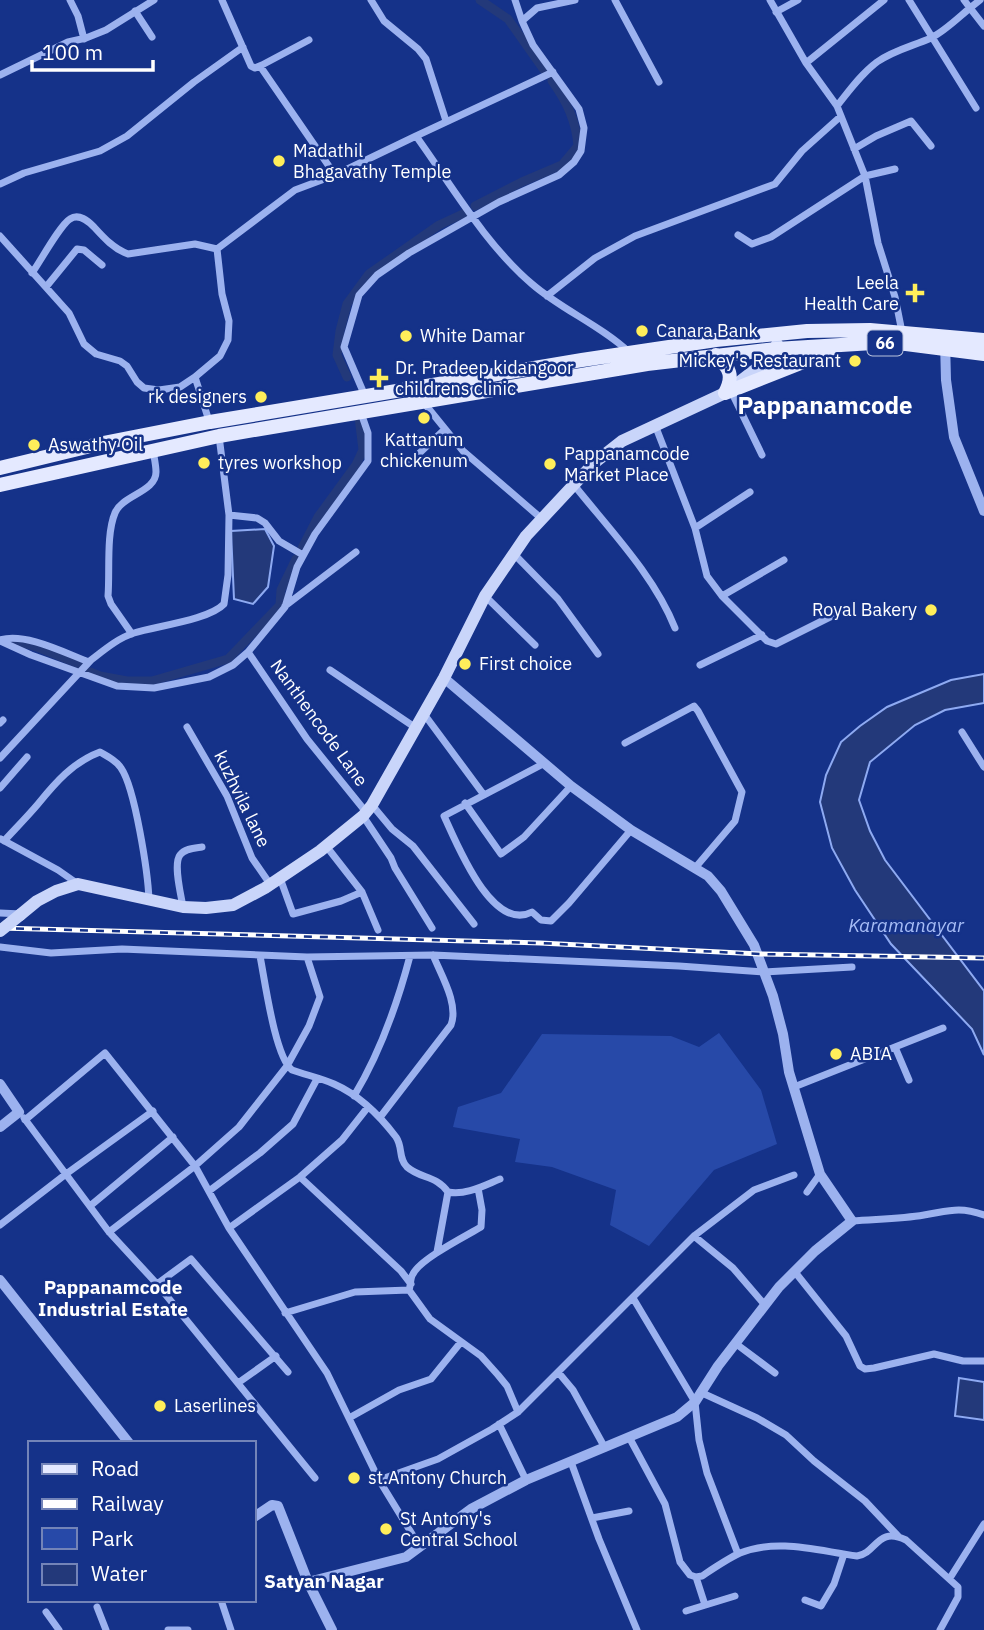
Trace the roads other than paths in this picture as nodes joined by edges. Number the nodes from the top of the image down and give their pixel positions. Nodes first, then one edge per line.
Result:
1 (70, 0) edge
2 (154, 0) edge
3 (222, 0) edge
4 (371, 0) edge
5 (515, 0) edge
6 (575, 0) edge
7 (615, 0) edge
8 (770, 0) edge
9 (798, 0) edge
10 (884, 0) edge
11 (909, 0) edge
12 (964, 0) edge
13 (980, 0) edge
14 (970, 8) junction
15 (135, 11) junction
16 (776, 12) junction
17 (522, 21) junction
18 (984, 26) edge
19 (152, 37) dead end
20 (932, 37) junction
21 (84, 39) junction
22 (309, 40) dead end
23 (243, 47) junction
24 (806, 63) junction
25 (260, 66) junction
26 (553, 72) junction
27 (0, 75) edge
28 (659, 82) dead end
29 (836, 106) junction
30 (976, 108) dead end
31 (841, 116) junction
32 (446, 121) junction
33 (416, 136) junction
34 (931, 146) dead end
35 (853, 149) junction
36 (895, 169) dead end
37 (335, 175) junction
38 (865, 176) junction
39 (0, 184) edge
40 (473, 216) junction
41 (738, 235) dead end
42 (0, 236) edge
43 (217, 249) junction
44 (102, 265) dead end
45 (32, 273) junction
46 (47, 287) junction
47 (547, 296) junction
48 (902, 332) junction
49 (783, 333) junction
50 (984, 341) edge
51 (945, 343) junction
52 (855, 344) junction
53 (781, 349) junction
54 (630, 353) junction
55 (984, 354) edge
56 (716, 355) junction
57 (786, 367) junction
58 (195, 377) junction
59 (728, 392) junction
60 (365, 397) junction
61 (423, 402) junction
62 (361, 413) junction
63 (210, 422) junction
64 (655, 424) junction
65 (445, 429) junction
66 (216, 436) junction
67 (153, 450) junction
68 (762, 455) dead end
69 (410, 462) dead end
70 (0, 468) edge
71 (0, 485) edge
72 (574, 485) junction
73 (750, 492) dead end
74 (984, 511) edge
75 (229, 515) junction
76 (542, 519) junction
77 (695, 528) junction
78 (356, 552) dead end
79 (514, 554) junction
80 (303, 555) junction
81 (784, 560) dead end
82 (485, 596) junction
83 (722, 596) junction
84 (285, 607) junction
85 (835, 614) dead end
86 (675, 628) dead end
87 (131, 634) junction
88 (762, 635) junction
89 (0, 640) edge
90 (534, 645) dead end
91 (248, 652) junction
92 (598, 654) dead end
93 (89, 662) junction
94 (700, 665) dead end
95 (330, 670) dead end
96 (80, 672) junction
97 (444, 678) junction
98 (424, 714) junction
99 (187, 727) dead end
100 (416, 728) junction
101 (962, 732) dead end
102 (625, 743) dead end
103 (27, 757) dead end
104 (0, 758) edge
105 (543, 764) junction
106 (984, 767) edge
107 (571, 786) junction
108 (0, 788) edge
109 (484, 795) junction
110 (465, 803) junction
111 (367, 811) junction
112 (631, 830) junction
113 (2, 840) edge
114 (202, 847) dead end
115 (330, 851) dead end
116 (695, 868) junction
117 (275, 881) junction
118 (79, 884) junction
119 (362, 892) junction
120 (149, 901) junction
121 (183, 907) junction
122 (0, 913) edge
123 (21, 914) junction
124 (474, 924) dead end
125 (432, 928) dead end
126 (378, 930) dead end
127 (0, 931) edge
128 (0, 947) edge
129 (433, 955) junction
130 (260, 956) junction
131 (410, 956) junction
132 (307, 957) junction
133 (852, 967) dead end
134 (764, 972) junction
135 (943, 1028) dead end
136 (895, 1047) junction
137 (287, 1066) junction
138 (317, 1079) junction
139 (909, 1080) dead end
140 (0, 1084) edge
141 (794, 1087) junction
142 (354, 1096) junction
143 (368, 1107) junction
144 (153, 1111) junction
145 (22, 1116) junction
146 (381, 1116) junction
147 (0, 1127) edge
148 (173, 1137) junction
149 (195, 1166) junction
150 (66, 1174) junction
151 (820, 1174) junction
152 (794, 1175) dead end
153 (300, 1177) junction
154 (500, 1179) dead end
155 (478, 1188) junction
156 (209, 1191) junction
157 (448, 1192) junction
158 (807, 1192) dead end
159 (90, 1206) junction
160 (984, 1215) edge
161 (852, 1222) junction
162 (0, 1225) edge
163 (229, 1228) junction
164 (109, 1232) junction
165 (694, 1236) junction
166 (437, 1252) junction
167 (795, 1272) junction
168 (0, 1280) edge
169 (157, 1284) junction
170 (410, 1287) junction
171 (633, 1298) junction
172 (764, 1304) junction
173 (285, 1313) junction
174 (461, 1342) junction
175 (735, 1343) junction
176 (275, 1356) junction
177 (984, 1361) edge
178 (288, 1371) dead end
179 (558, 1372) junction
180 (775, 1373) dead end
181 (238, 1383) junction
182 (698, 1397) junction
183 (518, 1412) junction
184 (349, 1418) junction
185 (499, 1424) junction
186 (629, 1437) junction
187 (127, 1441) edge
188 (605, 1448) junction
189 (572, 1462) junction
190 (315, 1478) dead end
191 (379, 1480) junction
192 (526, 1480) junction
193 (629, 1511) dead end
194 (256, 1516) edge
195 (592, 1518) junction
196 (984, 1524) edge
197 (898, 1536) junction
198 (420, 1547) junction
199 (738, 1554) junction
200 (844, 1554) junction
201 (696, 1577) junction
202 (950, 1578) junction
203 (308, 1582) junction
204 (735, 1596) dead end
205 (805, 1600) dead end
206 (222, 1602) edge
207 (705, 1605) junction
208 (97, 1607) dead end
209 (686, 1611) dead end
210 (46, 1612) dead end
211 (327, 1628) edge
212 (59, 1630) edge
213 (106, 1630) edge
214 (168, 1630) edge
215 (188, 1630) edge
216 (231, 1630) edge
217 (638, 1630) edge
218 (940, 1630) edge

1 - 21 street
2 - 15 street
3 - 23 street
4 - 32 street
5 - 17 street
6 - 17 street
7 - 28 street
8 - 16 street
9 - 16 street
10 - 24 street
11 - 20 street
12 - 14 street
13 - 14 street
14 - 18 street
14 - 20 street
15 - 19 street
15 - 21 street
16 - 24 street
17 - 26 street
20 - 29 street
20 - 30 street
21 - 27 street
22 - 25 street
23 - 25 street
23 - 39 street
24 - 29 street
25 - 37 street
26 - 32 street
26 - 40 street
29 - 31 street
31 - 35 street
31 - 47 street
32 - 33 street
33 - 37 street
33 - 40 street
34 - 35 street
35 - 38 street
36 - 38 street
37 - 43 street
38 - 41 street
38 - 48 street
40 - 47 street
40 - 60 street
42 - 45 street
43 - 45 street
43 - 58 street
44 - 46 street
45 - 46 street
46 - 58 street
47 - 54 street
48 - 49 main road
48 - 51 main road
49 - 53 main road
49 - 54 main road
50 - 51 main road
51 - 52 main road, 66
51 - 55 main road, 66
51 - 74 street
52 - 53 main road, 66
52 - 57 main road
53 - 56 main road, 66
53 - 57 main road
53 - 59 main road
54 - 60 main road
56 - 59 main road
56 - 61 main road, 66
57 - 59 main road
58 - 63 street
59 - 64 main road
59 - 68 street
60 - 63 main road
61 - 62 main road, 66
61 - 65 street
62 - 66 main road
62 - 80 street
63 - 66 street
63 - 70 main road
64 - 72 main road
64 - 77 street
65 - 69 street
65 - 76 street
66 - 67 main road
66 - 75 street
67 - 71 main road
67 - 87 street
72 - 76 main road
72 - 86 street
73 - 77 street
75 - 80 street
75 - 87 street
76 - 79 main road
77 - 83 street
78 - 84 street
79 - 82 main road
79 - 92 street
80 - 84 street
81 - 83 street
82 - 90 street
82 - 97 main road
83 - 88 street
84 - 91 street
85 - 88 street
87 - 93 street
88 - 94 street
89 - 93 street
89 - 96 street
91 - 96 street
91 - 111 street, Nanthencode Lane
93 - 96 street
95 - 100 street
96 - 104 street
97 - 98 main road
97 - 105 street
98 - 100 main road
98 - 109 street
99 - 117 street, kuzhvila lane
100 - 111 main road
101 - 106 street
102 - 116 street
103 - 108 street
105 - 107 street
105 - 109 street
107 - 110 street
107 - 112 street
109 - 110 street
110 - 112 street
111 - 117 main road
111 - 124 street
111 - 125 street
112 - 116 street
113 - 118 street
113 - 120 street
114 - 121 street
115 - 119 street
116 - 134 street
117 - 119 street, kuzhvila lane
117 - 121 main road
118 - 120 main road
118 - 123 main road
119 - 126 street
120 - 121 main road
122 - 123 street
123 - 127 main road, bridge
128 - 130 street
129 - 131 street
129 - 134 street
129 - 146 street
130 - 132 street
130 - 137 street
131 - 132 street
131 - 142 street
132 - 137 street
133 - 134 street
134 - 141 street
135 - 136 street
136 - 139 street
136 - 141 street
137 - 138 street
137 - 149 street
138 - 142 street
138 - 156 street
140 - 145 street
141 - 151 street
142 - 143 street
143 - 146 street
143 - 153 street
144 - 145 street
144 - 148 street
144 - 150 street
145 - 147 street
145 - 150 street
146 - 157 street
148 - 149 street
148 - 159 street
149 - 156 street
149 - 164 street
150 - 159 street
150 - 162 street
151 - 158 street
151 - 161 street
152 - 165 street
153 - 163 street
153 - 170 street
154 - 155 street
155 - 157 street
155 - 166 street
156 - 163 street
157 - 166 street
159 - 164 street
160 - 161 street
161 - 167 street
163 - 173 street
164 - 169 street
165 - 171 street
165 - 172 street
166 - 170 street
167 - 172 street
167 - 177 street
168 - 187 street
169 - 176 street
169 - 181 street
170 - 173 street
170 - 174 street
171 - 179 street
171 - 182 street
172 - 175 street
173 - 184 street
174 - 183 street
174 - 184 street
175 - 180 street
175 - 182 street
176 - 178 street
176 - 181 street
179 - 183 street
179 - 188 street
181 - 190 street
182 - 186 street
182 - 197 street
182 - 199 street
183 - 185 street
184 - 191 street
185 - 191 street
185 - 192 street
186 - 188 street
186 - 201 street
188 - 189 street
189 - 192 street
189 - 195 street
191 - 198 street
192 - 198 street
193 - 195 street
194 - 203 street
195 - 217 street
196 - 202 street
197 - 200 street
197 - 202 street
198 - 203 street
199 - 200 street
199 - 201 street
200 - 205 street
201 - 207 street
202 - 218 street
203 - 211 street
204 - 207 street
206 - 216 street
207 - 209 street
208 - 213 street
210 - 212 street
214 - 215 street

